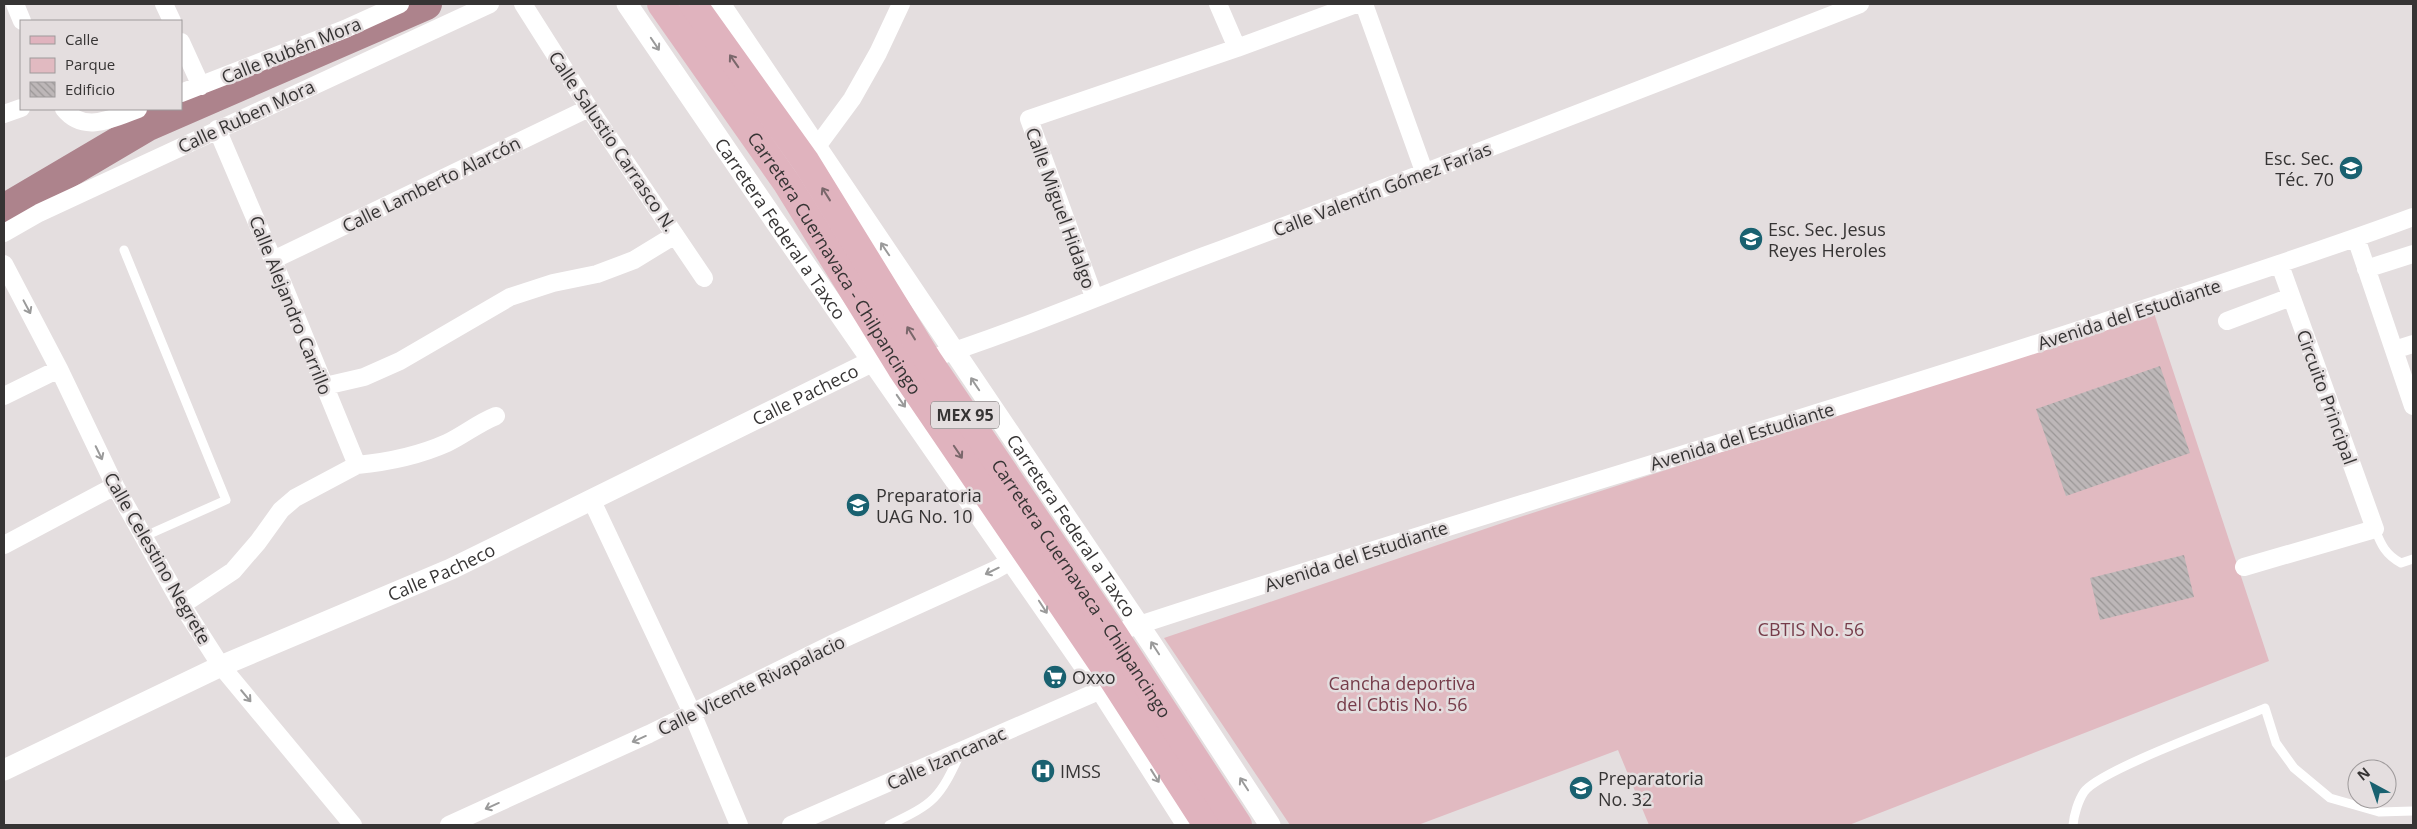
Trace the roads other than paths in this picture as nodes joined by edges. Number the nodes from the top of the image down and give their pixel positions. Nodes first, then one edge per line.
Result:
1 (15, 4) edge
2 (164, 4) edge
3 (400, 4) edge
4 (490, 4) edge
5 (523, 4) edge
6 (627, 4) edge
7 (661, 4) edge
8 (693, 4) edge
9 (720, 4) edge
10 (901, 4) edge
11 (1218, 4) edge
12 (1356, 4) edge
13 (1364, 4) edge
14 (1860, 4) edge
15 (22, 20) edge
16 (172, 20) edge
17 (182, 44) edge
18 (1237, 48) junction
19 (201, 86) junction
20 (182, 93) edge
21 (20, 108) edge
22 (589, 108) junction
23 (65, 110) edge
24 (135, 110) edge
25 (4, 114) edge
26 (217, 129) junction
27 (811, 154) junction
28 (1425, 174) junction
29 (786, 182) junction
30 (2413, 217) edge
31 (4, 233) edge
32 (674, 235) junction
33 (2356, 238) junction
34 (124, 250) dead end
35 (2413, 254) edge
36 (274, 260) junction
37 (4, 264) edge
38 (2280, 264) junction
39 (2366, 270) junction
40 (704, 278) dead end
41 (1094, 297) junction
42 (2291, 297) junction
43 (2227, 321) dead end
44 (2413, 344) edge
45 (2394, 350) junction
46 (954, 352) junction
47 (928, 360) junction
48 (873, 361) junction
49 (901, 368) junction
50 (59, 369) junction
51 (325, 386) junction
52 (4, 396) edge
53 (2413, 406) edge
54 (496, 416) dead end
55 (365, 465) junction
56 (115, 486) junction
57 (592, 501) junction
58 (998, 506) junction
59 (2375, 530) junction
60 (143, 537) junction
61 (4, 545) edge
62 (1030, 552) junction
63 (2413, 559) edge
64 (2244, 567) dead end
65 (182, 605) junction
66 (1139, 625) junction
67 (1113, 633) junction
68 (1077, 644) junction
69 (220, 666) junction
70 (1101, 690) junction
71 (692, 713) junction
72 (1145, 745) junction
73 (961, 751) junction
74 (1206, 751) junction
75 (4, 770) edge
76 (2413, 812) edge
77 (353, 825) edge
78 (450, 825) edge
79 (738, 825) edge
80 (791, 825) edge
81 (889, 825) edge
82 (1187, 825) edge
83 (1207, 825) edge
84 (1238, 825) edge
85 (1270, 825) edge
86 (2073, 825) edge

1 - 15 street
2 - 16 street
3 - 19 street, Calle Rubén Mora
4 - 26 street, Calle Ruben Mora
5 - 22 street, Calle Salustio Carrasco N.
6 -> 48 street, Carretera Federal a Taxco
7 - 29 main road, Carretera Cuernavaca - Chilpancingo / MEX 95
27 -> 8 main road, Carretera Cuernavaca - Chilpancingo / MEX 95
9 - 27 street, Carretera Federal a Taxco
10 - 27 street
11 - 18 street
12 - 18 street
13 - 28 street
14 - 28 street, Calle Valentín Gómez Farías
17 - 19 street
18 - 41 street, Calle Miguel Hidalgo
19 - 20 street, Calle Rubén Mora
21 - 25 street
22 - 32 street, Calle Salustio Carrasco N.
22 - 36 street, Calle Lamberto Alarcón
23 - 24 street
26 - 31 street, Calle Ruben Mora
26 - 36 street, Calle Alejandro Carrillo
27 - 29 street
46 -> 27 street, Carretera Federal a Taxco
47 -> 27 main road, Carretera Cuernavaca - Chilpancingo / MEX 95
28 - 41 street, Calle Valentín Gómez Farías
29 - 49 main road, Carretera Cuernavaca - Chilpancingo / MEX 95
30 - 33 street, Avenida del Estudiante
32 - 40 street, Calle Salustio Carrasco N.
32 - 51 street
33 - 38 street, Avenida del Estudiante
33 - 39 street
34 - 60 lane
35 - 39 street
36 - 51 street, Calle Alejandro Carrillo
37 -> 50 street, Calle Celestino Negrete
38 - 42 street, Circuito Principal
38 - 66 street, Avenida del Estudiante
39 - 45 street
41 - 46 street, Calle Valentín Gómez Farías
42 - 43 street
42 - 59 street, Circuito Principal
44 - 45 street
45 - 53 street
46 - 47 street, Calle Valentín Gómez Farías
66 -> 46 street, Carretera Federal a Taxco
47 - 49 street, Calle Valentín Gómez Farías
47 - 58 main road, Carretera Cuernavaca - Chilpancingo / MEX 95
48 - 57 street, Calle Pacheco
48 -> 58 street, Carretera Federal a Taxco
49 -> 58 main road, Carretera Cuernavaca - Chilpancingo / MEX 95
50 - 52 street
50 -> 56 street, Calle Celestino Negrete
51 - 55 street, Calle Alejandro Carrillo
54 - 55 street
55 - 65 street
56 - 60 street, Calle Celestino Negrete
56 - 61 street
57 - 69 street, Calle Pacheco
57 - 71 street
58 - 62 main road, Carretera Cuernavaca - Chilpancingo / MEX 95
59 - 63 lane
59 - 64 street
60 - 65 street, Calle Celestino Negrete
62 - 67 main road, Carretera Cuernavaca - Chilpancingo / MEX 95
62 -> 68 main road, Carretera Cuernavaca - Chilpancingo / MEX 95
62 -> 71 street, Calle Vicente Rivapalacio
65 - 69 street, Calle Celestino Negrete
66 - 67 street, Avenida del Estudiante
74 -> 66 street, Carretera Federal a Taxco
67 - 68 street, Avenida del Estudiante
67 - 74 main road, Carretera Cuernavaca - Chilpancingo / MEX 95
68 - 70 street
68 - 72 main road, Carretera Cuernavaca - Chilpancingo / MEX 95
69 - 75 street, Calle Pacheco
69 -> 77 street, Calle Celestino Negrete
70 - 72 street
70 - 73 street, Calle Izancanac
71 -> 78 street, Calle Vicente Rivapalacio
71 - 79 street
72 -> 82 street
72 - 83 main road, Carretera Cuernavaca - Chilpancingo / MEX 95
73 - 80 street, Calle Izancanac
73 - 81 lane
74 - 84 main road, Carretera Cuernavaca - Chilpancingo / MEX 95
85 -> 74 street, Carretera Federal a Taxco
76 - 86 lane

